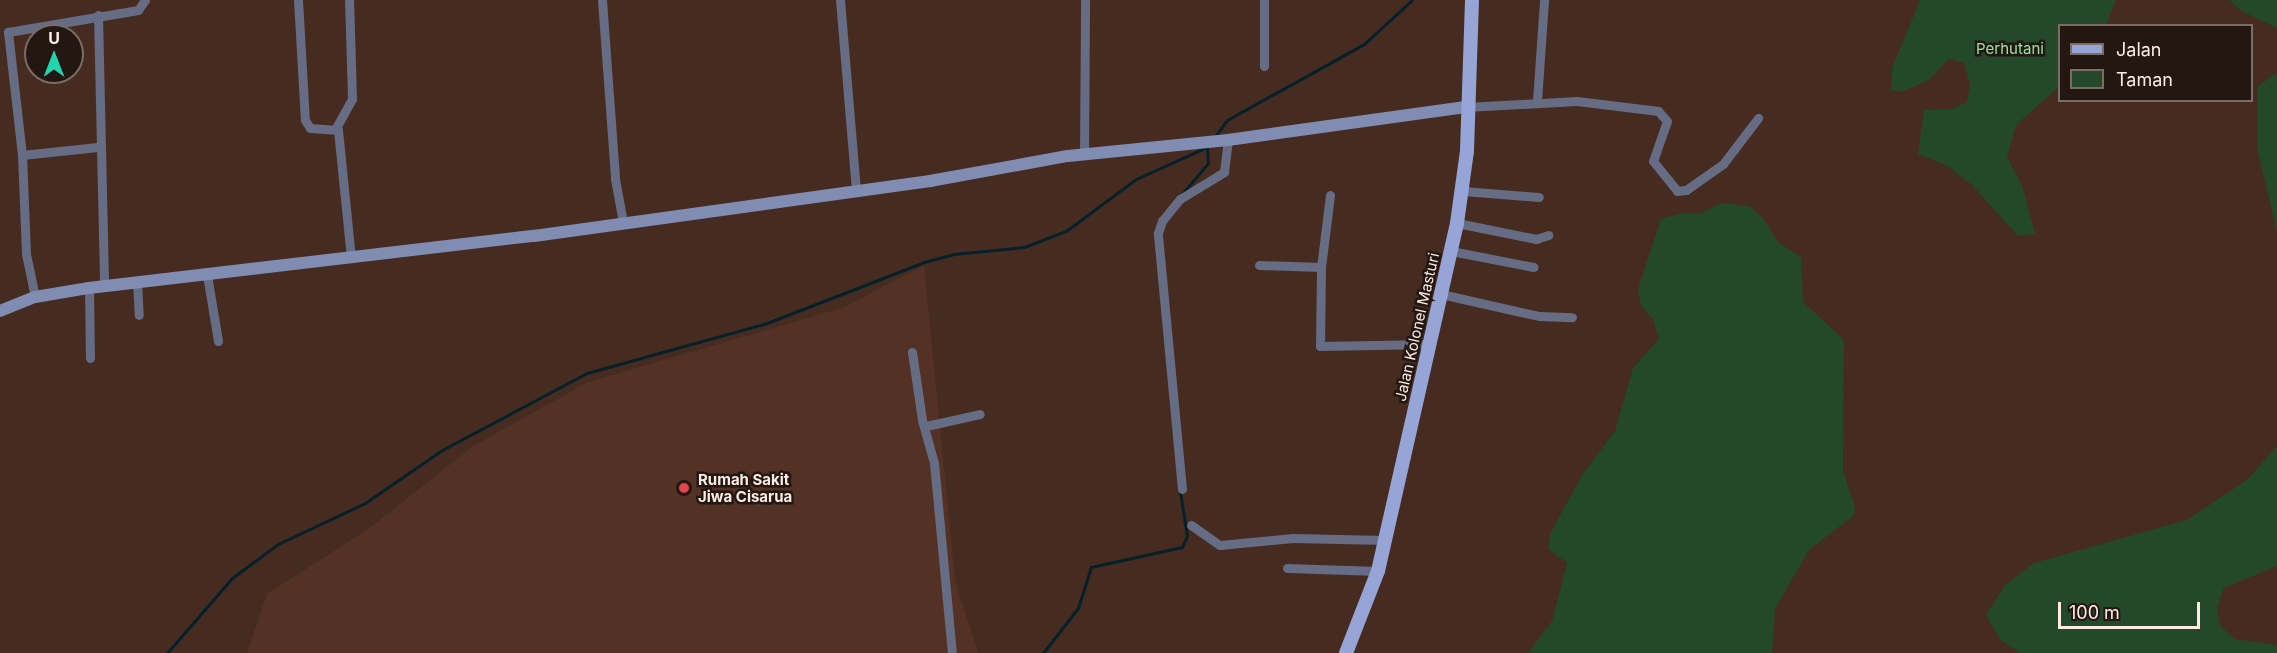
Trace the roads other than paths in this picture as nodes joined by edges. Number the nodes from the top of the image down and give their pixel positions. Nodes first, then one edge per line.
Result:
1 (145, 0) edge
2 (298, 0) edge
3 (349, 0) edge
4 (602, 0) edge
5 (840, 0) edge
6 (1085, 0) edge
7 (1264, 0) edge
8 (1472, 0) edge
9 (1544, 0) edge
10 (98, 15) junction
11 (4, 32) edge
12 (1264, 66) dead end
13 (1537, 101) junction
14 (1466, 107) junction
15 (1758, 118) dead end
16 (337, 126) junction
17 (1221, 141) junction
18 (98, 147) junction
19 (22, 155) junction
20 (1084, 155) junction
21 (1462, 191) junction
22 (856, 192) junction
23 (1330, 195) dead end
24 (1539, 197) dead end
25 (623, 222) junction
26 (1457, 223) junction
27 (1548, 236) dead end
28 (1451, 251) junction
29 (351, 258) junction
30 (1259, 265) dead end
31 (1321, 267) junction
32 (1533, 267) dead end
33 (207, 275) junction
34 (137, 282) junction
35 (104, 286) junction
36 (89, 288) junction
37 (1441, 294) junction
38 (35, 297) junction
39 (0, 311) edge
40 (139, 315) dead end
41 (1572, 317) dead end
42 (218, 342) dead end
43 (1430, 344) junction
44 (912, 352) dead end
45 (90, 358) dead end
46 (980, 414) dead end
47 (926, 426) junction
48 (1182, 489) dead end
49 (1191, 525) dead end
50 (1385, 540) junction
51 (1287, 568) dead end
52 (1378, 571) junction
53 (952, 653) edge
54 (1346, 653) edge

1 - 10 street
2 - 16 street
3 - 16 street
4 - 25 street
5 - 22 street
6 - 20 street
7 - 12 street
8 - 14 main road, Jalan Kolonel Masturi
9 - 13 street
10 - 11 street
10 - 18 street
11 - 19 street
13 - 14 street
13 - 15 street
14 - 17 street
14 - 21 main road, Jalan Kolonel Masturi
16 - 29 street
17 - 20 street
17 - 48 street
18 - 19 street
18 - 35 street
19 - 38 street
20 - 22 street
21 - 24 street
21 - 26 main road, Jalan Kolonel Masturi
22 - 25 street
23 - 31 street
25 - 29 street
26 - 27 street
26 - 28 main road, Jalan Kolonel Masturi
28 - 32 street
28 - 37 main road, Jalan Kolonel Masturi
29 - 33 street
30 - 31 street
31 - 43 street
33 - 34 street
33 - 42 street
34 - 35 street
34 - 40 street
35 - 36 street
36 - 38 street
36 - 45 street
37 - 41 street
37 - 43 main road, Jalan Kolonel Masturi
38 - 39 street
43 - 50 main road, Jalan Kolonel Masturi
44 - 47 street
46 - 47 street
47 - 53 street
49 - 50 street
50 - 52 main road, Jalan Kolonel Masturi
51 - 52 street
52 - 54 main road, Jalan Kolonel Masturi

